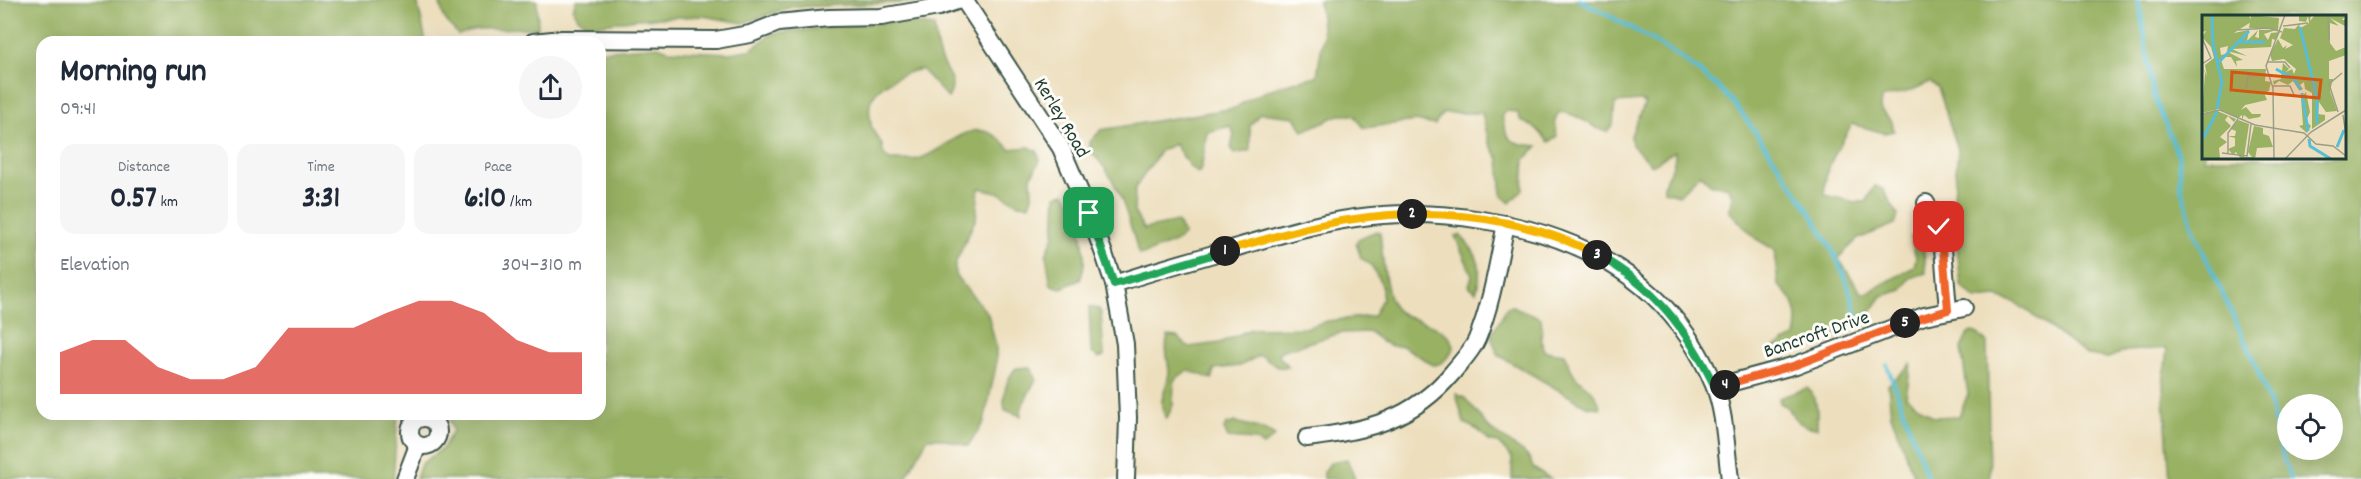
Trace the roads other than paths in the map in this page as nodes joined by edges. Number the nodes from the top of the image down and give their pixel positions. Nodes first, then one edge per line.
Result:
1 (962, 0) edge
2 (606, 39) edge
3 (1926, 202) dead end
4 (1506, 224) junction
5 (1114, 284) junction
6 (1715, 387) junction
7 (415, 420) edge
8 (432, 420) edge
9 (1307, 438) dead end
10 (418, 445) junction
11 (405, 479) edge
12 (1126, 479) edge
13 (1730, 479) edge

1 - 2 street
1 - 5 street, Kerley Road
3 - 6 street, Bancroft Drive
4 - 5 street
4 - 6 street
4 - 9 street
5 - 12 street, Kerley Road
6 - 13 street
7 - 10 street
8 - 10 street
10 - 11 street

